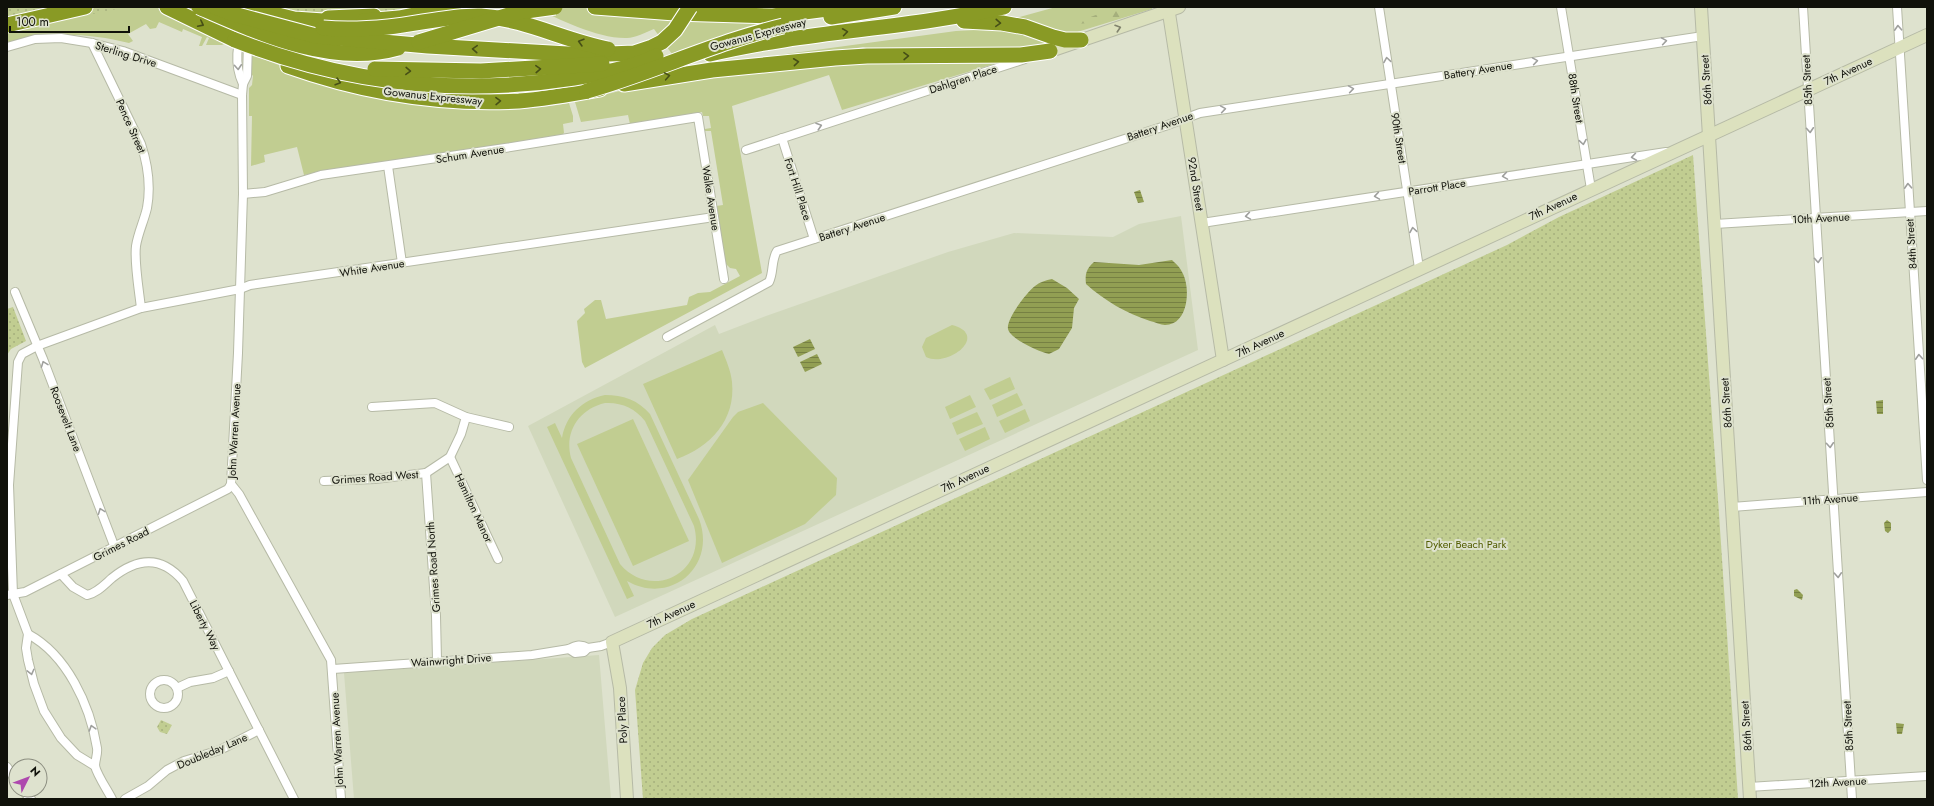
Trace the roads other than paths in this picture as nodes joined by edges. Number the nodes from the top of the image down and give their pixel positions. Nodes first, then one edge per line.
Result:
1 (85, 7) edge
2 (167, 7) edge
3 (199, 7) edge
4 (215, 7) edge
5 (234, 7) edge
6 (436, 7) edge
7 (454, 7) edge
8 (555, 7) edge
9 (595, 7) edge
10 (686, 7) edge
11 (690, 7) edge
12 (697, 7) edge
13 (702, 7) edge
14 (841, 7) edge
15 (894, 7) edge
16 (1004, 7) edge
17 (1379, 7) edge
18 (1561, 7) edge
19 (1701, 7) edge
20 (1803, 7) edge
21 (1897, 7) edge
22 (1172, 8) edge
23 (247, 13) edge
24 (917, 22) junction
25 (7, 25) edge
26 (1927, 35) edge
27 (1703, 36) junction
28 (235, 40) junction
29 (1081, 40) junction
30 (92, 43) junction
31 (7, 47) edge
32 (1899, 47) junction
33 (1050, 51) junction
34 (710, 54) dead end
35 (1569, 56) junction
36 (314, 60) dead end
37 (1391, 83) junction
38 (1807, 90) junction
39 (588, 91) junction
40 (242, 95) junction
41 (698, 117) joint
42 (1185, 119) junction
43 (1709, 136) junction
44 (782, 138) junction
45 (746, 150) dead end
46 (1672, 152) junction
47 (1586, 163) junction
48 (388, 166) junction
49 (1591, 189) junction
50 (1408, 191) junction
51 (243, 194) junction
52 (1927, 211) edge
53 (1909, 212) junction
54 (714, 216) junction
55 (1815, 218) junction
56 (1202, 223) junction
57 (1715, 224) junction
58 (814, 239) junction
59 (402, 263) junction
60 (1419, 268) junction
61 (724, 278) dead end
62 (240, 289) junction
63 (15, 292) dead end
64 (141, 308) junction
65 (667, 337) dead end
66 (37, 346) junction
67 (1223, 360) junction
68 (372, 407) dead end
69 (466, 418) junction
70 (509, 427) dead end
71 (450, 456) junction
72 (426, 473) junction
73 (8, 476) edge
74 (1927, 480) edge
75 (324, 481) dead end
76 (231, 484) junction
77 (1927, 492) edge
78 (1834, 498) junction
79 (1732, 506) junction
80 (115, 548) junction
81 (498, 559) dead end
82 (61, 574) junction
83 (10, 594) edge
84 (28, 634) junction
85 (612, 642) junction
86 (590, 647) joint
87 (437, 660) junction
88 (332, 669) junction
89 (229, 671) junction
90 (177, 688) dead end
91 (259, 730) junction
92 (96, 766) junction
93 (1927, 776) edge
94 (1851, 781) junction
95 (1750, 793) edge
96 (112, 799) edge
97 (124, 799) edge
98 (294, 799) edge
99 (341, 799) edge
100 (627, 799) edge
101 (1852, 799) edge

1 - 25 highway
2 -> 28 highway, Gowanus Expressway
3 - 8 highway, bridge
11 -> 4 highway, bridge
5 - 23 highway
6 - 23 highway
7 - 23 highway
9 - 14 highway
10 -> 23 highway, bridge
36 -> 12 highway, bridge
13 - 28 highway, bridge
15 - 39 highway, Gowanus Expressway, bridge
16 - 24 highway, Gowanus Expressway
37 -> 17 street, 90th Street
18 - 35 street, 88th Street
19 - 27 main road, 86th Street
20 - 38 street, 85th Street
32 -> 21 street, 84th Street
29 -> 22 main road, Dahlgren Place
22 - 42 main road, 92nd Street
23 - 40 street, John Warren Avenue
24 -> 29 highway
34 -> 24 highway, Gowanus Expressway
26 - 32 main road, 7th Avenue
35 -> 27 street, Battery Avenue
27 - 43 main road, 86th Street
28 -> 39 highway, Gowanus Expressway, bridge
29 - 33 main road, Dahlgren Place
30 - 31 street, Sterling Drive
30 - 40 street, Sterling Drive
30 - 64 street, Pence Street
32 - 38 main road, 7th Avenue
53 -> 32 street, 84th Street
39 -> 33 highway, bridge
44 -> 33 street, Dahlgren Place
37 -> 35 street, Battery Avenue
35 -> 47 street, 88th Street
42 -> 37 street, Battery Avenue
37 - 50 street, 90th Street
38 - 43 main road, 7th Avenue
38 -> 55 street, 85th Street
40 - 51 street, John Warren Avenue
41 - 48 street, Schum Avenue
41 - 54 street, Walke Avenue
42 - 56 main road, 92nd Street
42 - 58 street, Battery Avenue
43 - 46 main road, 7th Avenue
43 - 57 main road, 86th Street
44 - 45 street, Dahlgren Place
44 - 58 street, Fort Hill Place
46 -> 47 street, Parrott Place
46 - 49 main road, 7th Avenue
47 - 49 street, 88th Street
47 -> 50 street, Parrott Place
48 - 51 street, Schum Avenue
48 - 59 street
49 - 60 main road, 7th Avenue
50 -> 56 street, Parrott Place
60 -> 50 street, 90th Street
51 - 62 street, John Warren Avenue
52 - 53 street, 10th Avenue
53 - 55 street, 10th Avenue
74 -> 53 street, 84th Street
54 - 59 street, White Avenue
54 - 61 street, Walke Avenue
55 - 57 street, 10th Avenue
55 -> 78 street, 85th Street
56 - 67 main road, 92nd Street
57 - 79 main road, 86th Street
58 - 65 street, Battery Avenue
59 - 62 street, White Avenue
60 - 67 main road, 7th Avenue
62 - 64 street, White Avenue
62 - 76 street, John Warren Avenue
63 - 66 street, Roosevelt Lane
64 - 66 street, White Avenue
66 - 73 street, White Avenue
80 -> 66 street, Roosevelt Lane
67 - 85 main road, 7th Avenue
68 - 69 street
69 - 70 street
69 - 71 street, Grimes Road West
71 - 72 street, Grimes Road West
71 - 81 street, Hamilton Manor
72 - 75 street, Grimes Road West
72 - 87 street, Grimes Road North
73 - 83 street, White Avenue
76 - 80 street, Grimes Road
76 - 88 street, John Warren Avenue
77 - 78 street, 11th Avenue
78 - 79 street, 11th Avenue
78 -> 94 street, 85th Street
79 - 95 main road, 86th Street
80 - 82 street, Grimes Road
82 - 83 street, Grimes Road
82 - 89 street, Liberty Way
83 - 84 street, White Avenue
92 -> 84 street
84 -> 92 street
85 - 86 street, 7th Avenue
85 - 100 main road, Poly Place
86 - 87 street, Wainwright Drive
87 - 88 street, Wainwright Drive
88 - 99 street, John Warren Avenue
89 - 90 street
89 - 91 street, Liberty Way
91 - 97 street, Doubleday Lane
91 - 98 street, Liberty Way
92 - 96 street
93 - 94 street, 12th Avenue
94 - 95 street, 12th Avenue
94 - 101 street, 85th Street

